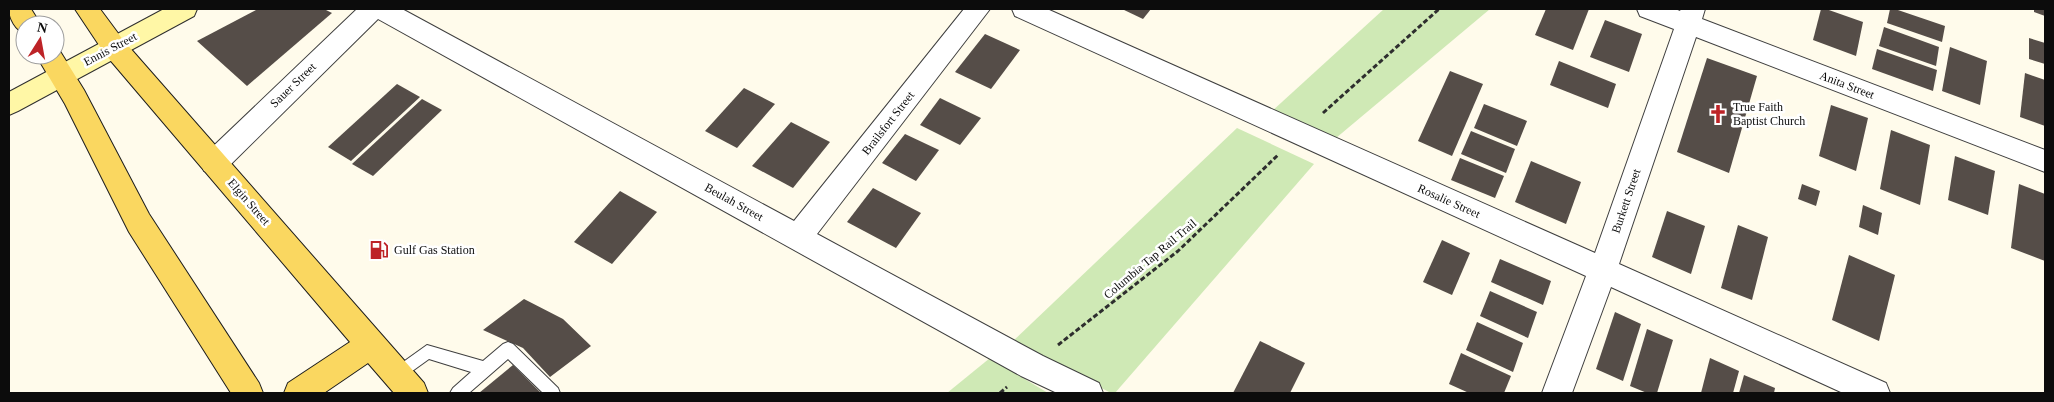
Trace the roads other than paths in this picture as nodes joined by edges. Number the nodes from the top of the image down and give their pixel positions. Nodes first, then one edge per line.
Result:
1 (87, 9) edge
2 (185, 9) edge
3 (372, 9) edge
4 (380, 9) edge
5 (978, 9) edge
6 (1024, 9) edge
7 (1649, 9) edge
8 (1690, 16) edge
9 (114, 47) junction
10 (65, 62) edge
11 (56, 65) edge
12 (9, 104) edge
13 (2045, 161) edge
14 (214, 162) junction
15 (798, 237) junction
16 (1602, 270) junction
17 (370, 344) junction
18 (485, 369) junction
19 (405, 384) edge
20 (248, 393) edge
21 (300, 393) edge
22 (458, 393) edge
23 (553, 393) edge
24 (1088, 393) edge
25 (1557, 393) edge
26 (1874, 393) edge

1 - 9 main road, Elgin Street
2 - 9 street, Ennis Street
3 - 14 street, Sauer Street
4 - 15 street, Beulah Street
5 - 15 street, Brailsfort Street
6 - 16 street, Rosalie Street
7 - 8 street, Anita Street
8 - 13 street, Anita Street
8 - 16 street, Burkett Street
9 - 10 street, Ennis Street
9 - 14 main road, Elgin Street
11 - 12 street, Ennis Street
11 - 20 main road
14 - 17 main road, Elgin Street
15 - 24 street, Beulah Street
16 - 25 street, Burkett Street
16 - 26 street, Rosalie Street
17 - 19 main road, Elgin Street
17 - 21 main road
18 - 19 lane
18 - 22 lane
18 - 23 lane

